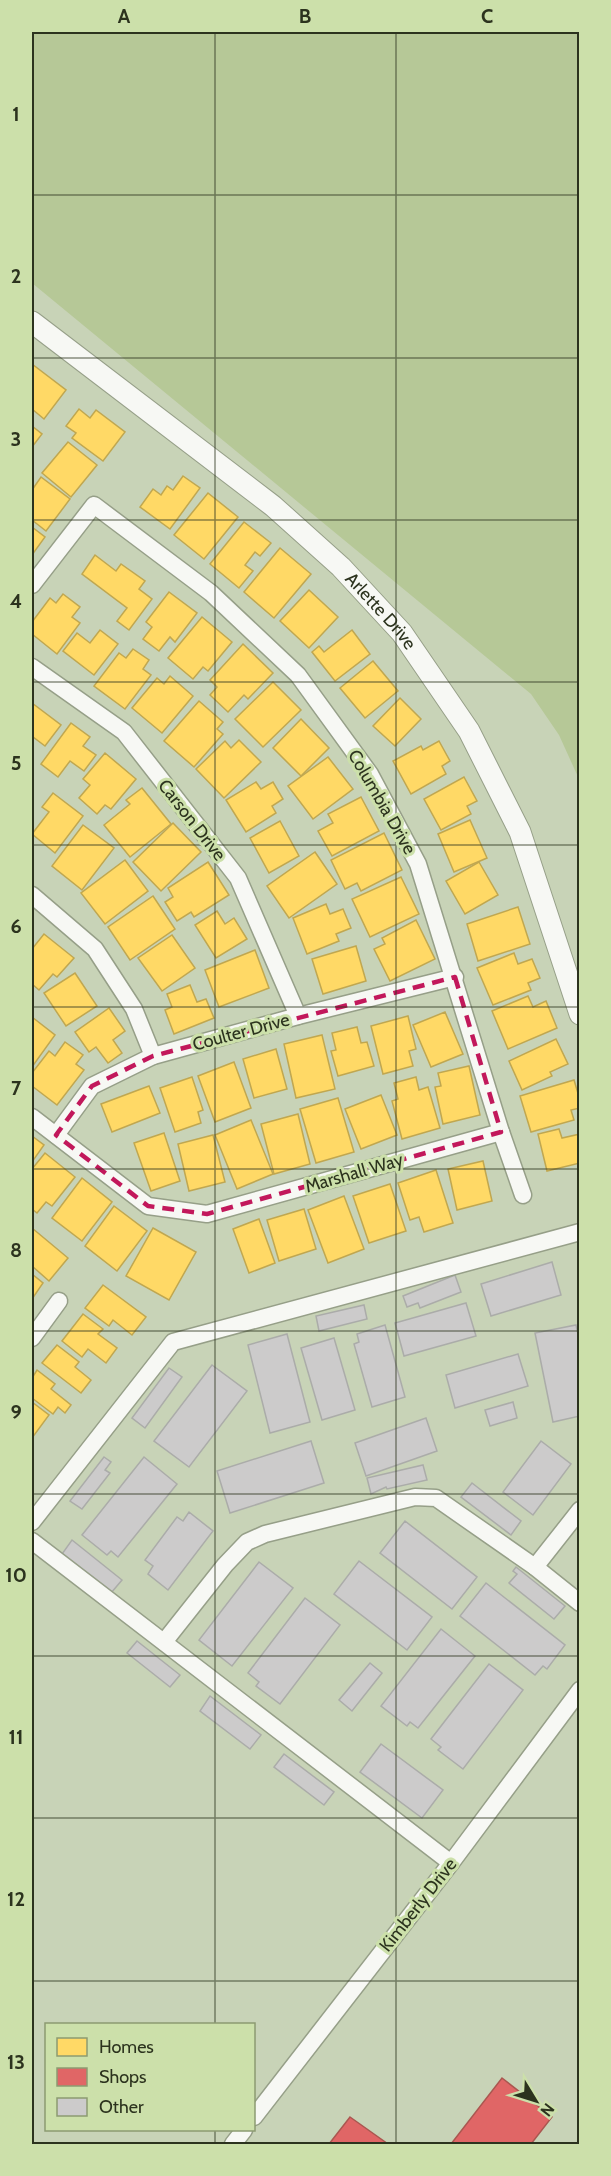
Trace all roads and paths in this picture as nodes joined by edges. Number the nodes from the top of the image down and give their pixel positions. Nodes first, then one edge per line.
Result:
1 (32, 322) edge
2 (32, 585) edge
3 (32, 667) edge
4 (32, 895) edge
5 (455, 977) junction
6 (579, 1014) edge
7 (298, 1016) junction
8 (153, 1056) junction
9 (32, 1117) edge
10 (501, 1132) junction
11 (56, 1135) junction
12 (523, 1195) dead end
13 (579, 1232) edge
14 (59, 1301) dead end
15 (32, 1338) edge
16 (579, 1510) edge
17 (32, 1522) edge
18 (32, 1541) edge
19 (535, 1567) junction
20 (579, 1603) edge
21 (164, 1642) junction
22 (579, 1690) edge
23 (451, 1863) junction
24 (255, 2116) edge
25 (243, 2131) edge
26 (233, 2145) edge

1 - 6 street, Arlette Drive
2 - 5 street, Columbia Drive
3 - 7 street, Carson Drive
4 - 8 street
5 - 7 street, Coulter Drive
5 - 10 street, Columbia Drive
7 - 8 street, Coulter Drive
8 - 11 street, Coulter Drive
9 - 11 street
10 - 11 street, Marshall Way
10 - 12 street, Columbia Drive
13 - 17 street
14 - 15 street
16 - 19 street
18 - 21 street
19 - 20 street
19 - 21 street
21 - 23 street
22 - 23 street, Kimberly Drive
23 - 24 street, Kimberly Drive
25 - 26 street

